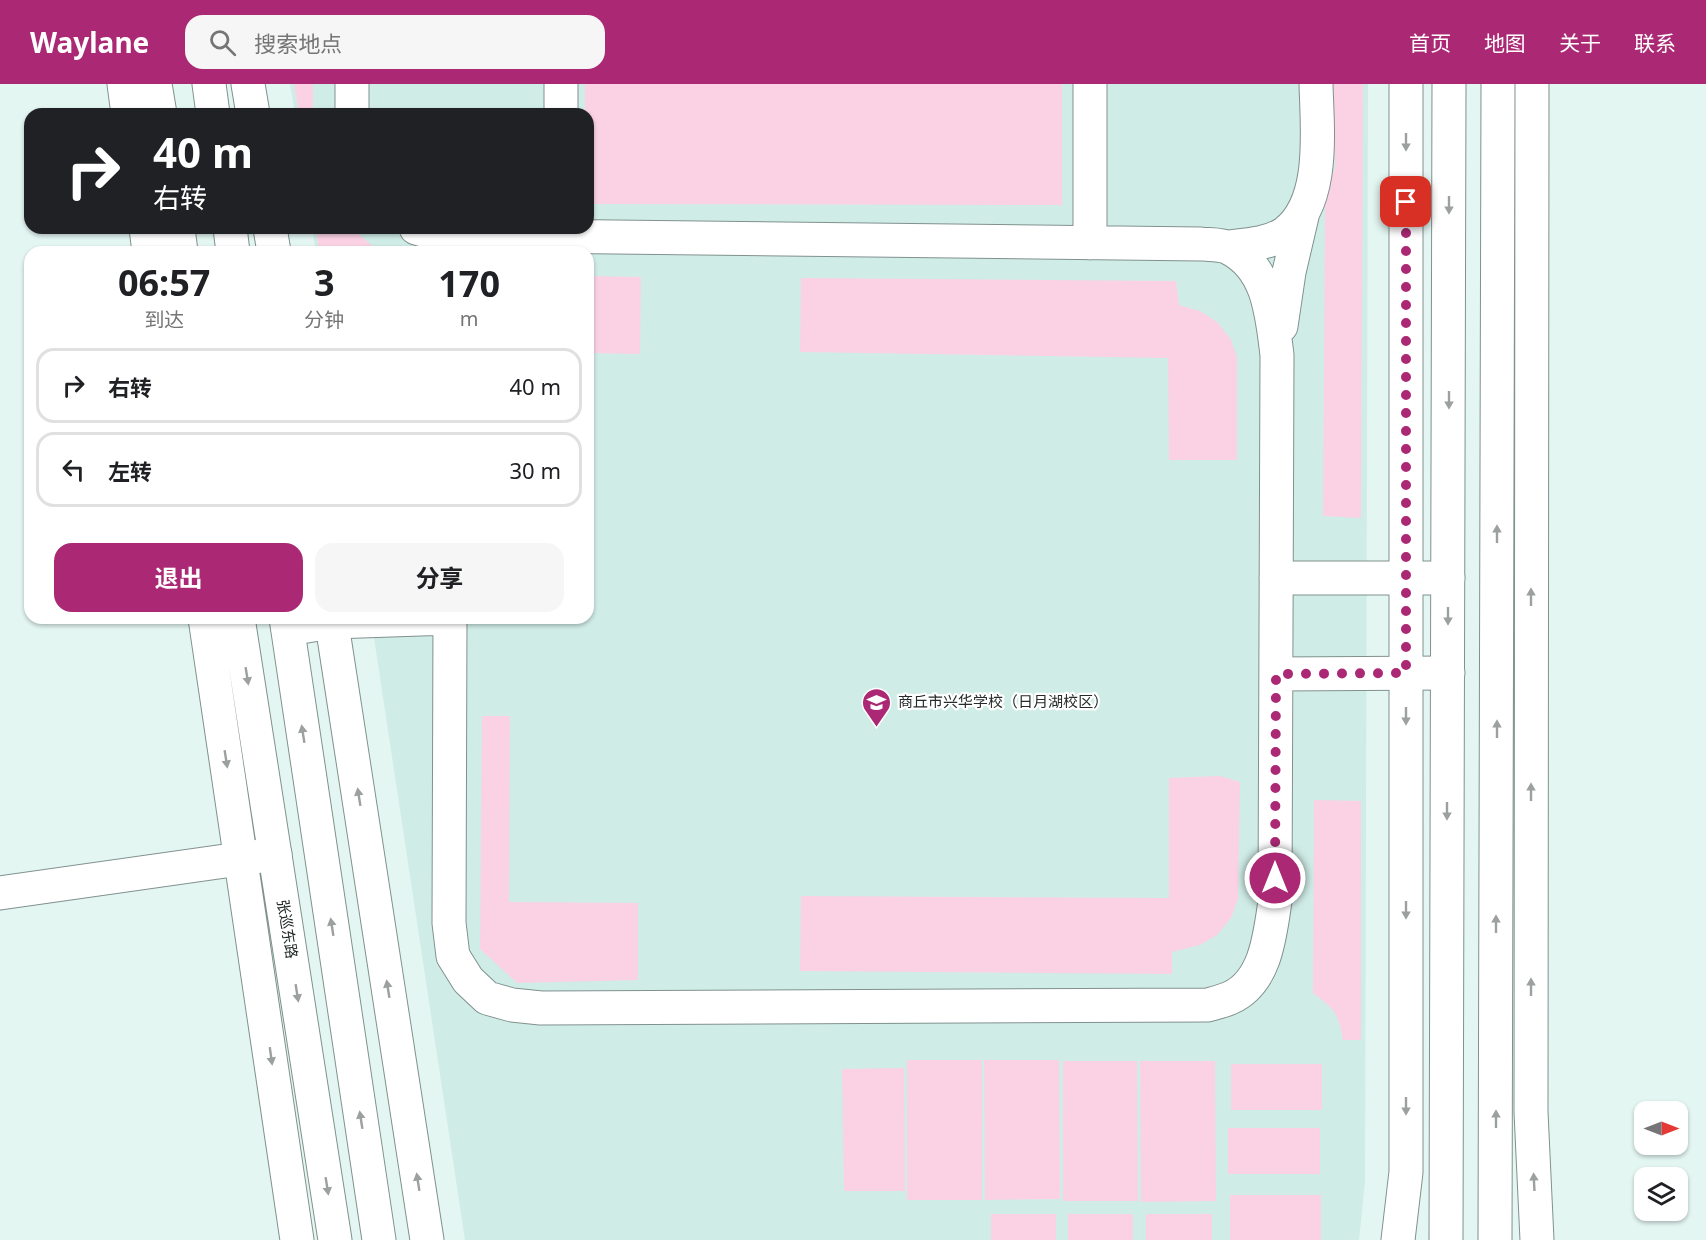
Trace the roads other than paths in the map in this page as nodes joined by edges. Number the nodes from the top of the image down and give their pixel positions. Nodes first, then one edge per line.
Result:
1 (124, 84) edge
2 (155, 84) edge
3 (209, 84) edge
4 (248, 84) edge
5 (352, 84) edge
6 (561, 84) edge
7 (1090, 84) edge
8 (1316, 84) edge
9 (1406, 84) edge
10 (1449, 84) edge
11 (1498, 84) edge
12 (1532, 84) edge
13 (127, 108) edge
14 (159, 108) edge
15 (212, 108) edge
16 (252, 108) edge
17 (352, 108) edge
18 (561, 108) edge
19 (1303, 210) junction
20 (594, 233) edge
21 (435, 234) edge
22 (541, 234) edge
23 (450, 243) edge
24 (1090, 243) junction
25 (1227, 247) junction
26 (1277, 355) junction
27 (1276, 578) junction
28 (1406, 578) junction
29 (1448, 578) junction
30 (206, 624) edge
31 (239, 624) edge
32 (287, 624) edge
33 (332, 624) edge
34 (450, 624) edge
35 (1406, 673) junction
36 (1448, 673) junction
37 (1276, 674) junction
38 (275, 854) junction
39 (242, 859) junction
40 (0, 893) edge
41 (297, 1240) edge
42 (335, 1240) edge
43 (379, 1240) edge
44 (427, 1240) edge
45 (1398, 1240) edge
46 (1446, 1240) edge
47 (1496, 1240) edge
48 (1537, 1240) edge

1 - 13 main road
2 - 14 main road
3 - 15 main road
4 - 16 main road
5 - 17 main road
6 - 18 main road
7 - 24 main road
8 - 19 main road
9 -> 28 main road
10 -> 29 main road
47 -> 11 main road
48 -> 12 main road
19 - 25 main road
19 - 26 main road
20 - 24 main road
21 - 23 main road
22 - 23 main road
24 - 25 main road
25 - 26 main road
26 - 27 main road
27 - 28 main road
27 - 37 main road
28 - 29 main road
28 - 35 main road
29 -> 36 main road
30 -> 39 main road
31 -> 38 main road, 张巡东路
43 -> 32 main road
44 -> 33 main road
34 - 37 main road
35 - 36 main road
35 - 37 main road
35 -> 45 main road
36 -> 46 main road
38 - 39 main road
38 -> 42 main road, 张巡东路
39 - 40 main road
39 -> 41 main road

